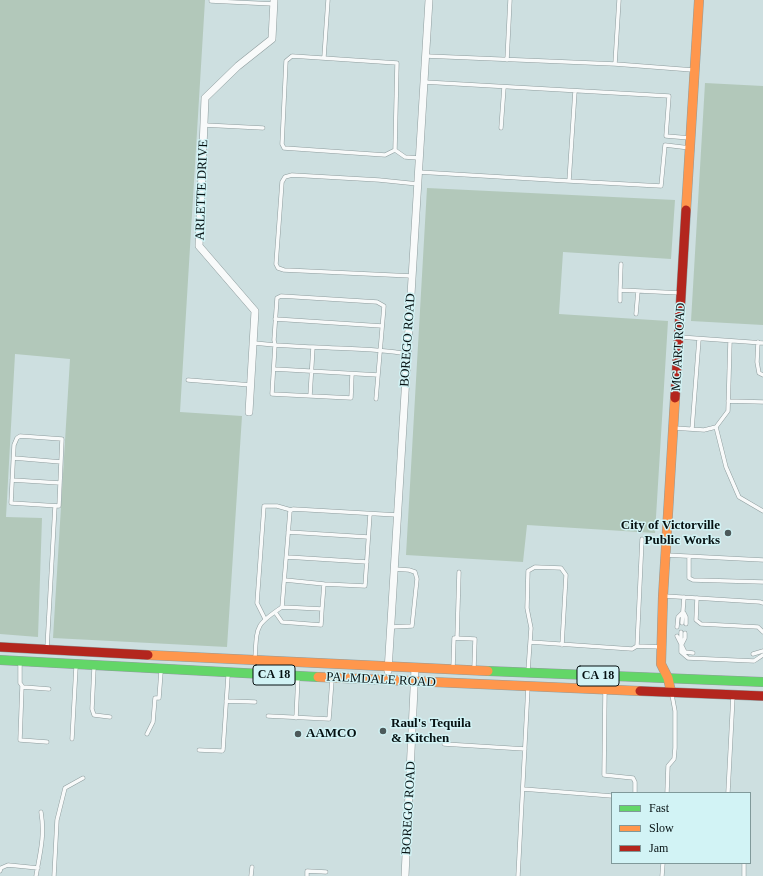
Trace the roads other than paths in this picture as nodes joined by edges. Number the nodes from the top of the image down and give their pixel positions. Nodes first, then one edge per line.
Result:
1 (328, 0) edge
2 (429, 0) edge
3 (510, 0) edge
4 (619, 0) edge
5 (699, 0) edge
6 (212, 1) edge
7 (274, 2) edge
8 (426, 56) junction
9 (324, 57) junction
10 (507, 60) junction
11 (615, 64) junction
12 (695, 70) junction
13 (424, 82) junction
14 (504, 87) junction
15 (575, 91) junction
16 (204, 125) junction
17 (263, 128) dead end
18 (501, 128) dead end
19 (691, 143) junction
20 (395, 150) junction
21 (419, 158) junction
22 (418, 172) junction
23 (569, 181) junction
24 (418, 184) junction
25 (621, 264) dead end
26 (412, 276) junction
27 (620, 290) junction
28 (638, 291) junction
29 (682, 293) junction
30 (620, 301) dead end
31 (636, 314) dead end
32 (275, 319) junction
33 (382, 326) junction
34 (679, 337) junction
35 (698, 339) junction
36 (730, 341) junction
37 (758, 342) junction
38 (763, 342) edge
39 (254, 343) junction
40 (275, 345) junction
41 (313, 347) junction
42 (380, 351) junction
43 (407, 354) junction
44 (274, 369) junction
45 (312, 371) junction
46 (352, 374) junction
47 (378, 375) junction
48 (763, 375) edge
49 (188, 380) dead end
50 (251, 385) junction
51 (310, 396) junction
52 (376, 399) dead end
53 (728, 401) junction
54 (763, 402) edge
55 (249, 412) dead end
56 (716, 427) junction
57 (674, 428) junction
58 (692, 429) junction
59 (14, 458) junction
60 (61, 462) junction
61 (12, 480) junction
62 (60, 483) junction
63 (55, 506) junction
64 (291, 510) junction
65 (763, 511) edge
66 (370, 514) junction
67 (397, 515) junction
68 (288, 532) junction
69 (368, 537) junction
70 (642, 539) dead end
71 (665, 555) junction
72 (287, 557) junction
73 (689, 557) junction
74 (763, 560) edge
75 (367, 562) junction
76 (393, 569) junction
77 (459, 572) dead end
78 (285, 580) junction
79 (763, 582) edge
80 (324, 584) junction
81 (663, 596) junction
82 (684, 598) junction
83 (696, 598) junction
84 (763, 603) edge
85 (282, 607) junction
86 (322, 609) junction
87 (275, 612) junction
88 (683, 612) junction
89 (265, 619) junction
90 (684, 624) dead end
91 (763, 624) edge
92 (390, 627) junction
93 (677, 627) dead end
94 (761, 631) edge
95 (683, 633) dead end
96 (677, 636) dead end
97 (456, 638) junction
98 (530, 642) junction
99 (562, 645) junction
100 (681, 645) junction
101 (0, 646) edge
102 (637, 646) junction
103 (662, 647) junction
104 (47, 649) junction
105 (763, 651) edge
106 (693, 653) dead end
107 (753, 654) dead end
108 (763, 655) edge
109 (255, 659) junction
110 (0, 660) edge
111 (20, 661) junction
112 (76, 664) junction
113 (94, 665) junction
114 (388, 667) junction
115 (415, 668) junction
116 (161, 669) junction
117 (453, 669) junction
118 (474, 670) junction
119 (528, 672) junction
120 (228, 673) junction
121 (298, 676) junction
122 (332, 677) junction
123 (668, 678) junction
124 (387, 680) junction
125 (415, 681) junction
126 (763, 682) edge
127 (22, 686) junction
128 (528, 686) junction
129 (48, 689) dead end
130 (605, 689) junction
131 (671, 692) junction
132 (734, 695) junction
133 (763, 696) edge
134 (226, 701) junction
135 (255, 702) dead end
136 (268, 716) dead end
137 (110, 717) dead end
138 (296, 718) junction
139 (147, 734) dead end
140 (72, 739) dead end
141 (47, 742) dead end
142 (444, 744) dead end
143 (525, 749) junction
144 (199, 750) dead end
145 (83, 778) dead end
146 (523, 789) junction
147 (635, 792) edge
148 (667, 792) edge
149 (728, 792) edge
150 (611, 796) edge
151 (41, 812) dead end
152 (663, 864) edge
153 (744, 864) edge
154 (252, 867) dead end
155 (38, 868) junction
156 (0, 871) edge
157 (326, 872) dead end
158 (36, 876) edge
159 (54, 876) edge
160 (251, 876) edge
161 (307, 876) edge
162 (405, 876) edge
163 (518, 876) edge
164 (662, 876) edge
165 (744, 876) edge

1 - 9 lane
2 - 8 street, BOREGO ROAD
3 - 10 lane
4 - 11 lane
5 - 12 main road, MC ART ROAD
6 - 7 lane
7 - 16 street, ARLETTE DRIVE
8 - 10 lane
8 - 13 street, BOREGO ROAD
9 - 20 lane
9 - 20 lane
10 - 11 lane
11 - 12 lane
12 - 19 main road, MC ART ROAD
13 - 14 lane
13 - 21 street, BOREGO ROAD
14 - 15 lane
14 - 18 lane
15 - 19 lane
15 - 23 lane
16 - 17 lane
16 - 39 street, ARLETTE DRIVE
19 - 23 lane
19 - 29 main road, MC ART ROAD
20 - 21 lane
21 - 22 street, BOREGO ROAD
22 - 23 lane
22 - 24 street, BOREGO ROAD
24 - 26 street, BOREGO ROAD
24 - 26 lane
25 - 27 lane
26 - 43 street, BOREGO ROAD
27 - 28 lane
27 - 30 lane
28 - 29 lane
28 - 31 lane
29 - 34 main road, MC ART ROAD
32 - 33 lane
32 - 33 lane
32 - 40 lane
33 - 42 lane
34 - 35 lane
34 - 57 main road, MC ART ROAD
35 - 36 lane
35 - 58 lane
36 - 37 lane
36 - 53 lane
37 - 38 lane
37 - 48 lane
39 - 40 lane
39 - 50 street, ARLETTE DRIVE
40 - 41 lane
40 - 44 lane
41 - 42 lane
41 - 45 lane
42 - 43 lane
42 - 47 lane
43 - 67 street, BOREGO ROAD
44 - 45 lane
44 - 51 lane
45 - 46 lane
45 - 51 lane
46 - 47 lane
46 - 51 lane
47 - 52 lane
49 - 50 lane
50 - 55 street, ARLETTE DRIVE
53 - 54 lane
53 - 56 lane
56 - 58 lane
56 - 65 lane
57 - 58 lane
57 - 71 main road, MC ART ROAD
59 - 60 lane
59 - 60 lane
59 - 61 lane
60 - 62 lane
61 - 62 lane
61 - 63 lane
62 - 63 lane
63 - 104 lane
64 - 66 lane
64 - 68 lane
64 - 89 lane
66 - 67 lane
66 - 69 lane
67 - 76 street, BOREGO ROAD
68 - 69 lane
68 - 72 lane
69 - 75 lane
70 - 102 lane
71 - 73 lane
71 - 81 main road, MC ART ROAD
72 - 75 lane
72 - 78 lane
73 - 74 lane
73 - 79 lane
75 - 80 lane
76 - 92 street, BOREGO ROAD
76 - 92 lane
77 - 97 lane
78 - 80 lane
78 - 85 lane
80 - 86 lane
81 - 82 lane
81 - 103 main road, MC ART ROAD
82 - 83 lane
82 - 88 lane
83 - 84 lane
83 - 94 lane
85 - 86 lane
85 - 87 lane
86 - 87 lane
87 - 89 lane
88 - 90 lane
88 - 93 lane
89 - 109 lane
91 - 94 lane
92 - 114 street, BOREGO ROAD
95 - 100 lane
96 - 100 lane
97 - 117 lane
97 - 118 lane
98 - 99 lane
98 - 99 lane
98 - 119 lane
99 - 102 lane
100 - 106 lane
100 - 108 lane
101 - 104 main road, PALMDALE ROAD / CA 18
102 - 103 lane
103 - 123 main road, MC ART ROAD
104 - 109 main road, PALMDALE ROAD / CA 18
105 - 107 lane
109 - 114 main road, PALMDALE ROAD / CA 18
110 - 111 main road, PALMDALE ROAD / CA 18
111 - 112 main road, PALMDALE ROAD / CA 18
111 - 127 lane
112 - 113 main road, PALMDALE ROAD / CA 18
112 - 140 lane
113 - 116 main road, PALMDALE ROAD / CA 18
113 - 137 lane
114 - 115 main road, PALMDALE ROAD / CA 18
114 - 124 street, BOREGO ROAD
115 - 117 main road, PALMDALE ROAD / CA 18
115 - 125 street, BOREGO ROAD
116 - 120 main road, PALMDALE ROAD / CA 18
116 - 139 lane
117 - 118 main road, PALMDALE ROAD / CA 18
118 - 119 main road, PALMDALE ROAD / CA 18
119 - 123 main road, PALMDALE ROAD / CA 18
120 - 121 main road, PALMDALE ROAD / CA 18
120 - 134 lane
121 - 122 main road, PALMDALE ROAD / CA 18
121 - 138 lane
122 - 124 main road, PALMDALE ROAD / CA 18
122 - 138 lane
123 - 126 main road, PALMDALE ROAD / CA 18
123 - 131 main road, MC ART ROAD
124 - 125 main road, PALMDALE ROAD / CA 18
125 - 128 main road, PALMDALE ROAD / CA 18
125 - 162 street, BOREGO ROAD
127 - 129 lane
127 - 141 lane
128 - 130 main road, PALMDALE ROAD / CA 18
128 - 143 lane
130 - 131 main road, PALMDALE ROAD / CA 18
130 - 147 lane
131 - 132 main road, PALMDALE ROAD / CA 18
131 - 148 lane
132 - 133 main road, PALMDALE ROAD / CA 18
132 - 149 lane
134 - 135 lane
134 - 144 lane
136 - 138 lane
142 - 143 lane
143 - 146 lane
145 - 159 lane
146 - 150 lane
146 - 163 lane
151 - 155 lane
152 - 164 lane
153 - 165 lane
154 - 160 lane
155 - 156 lane
155 - 158 lane
157 - 161 lane

